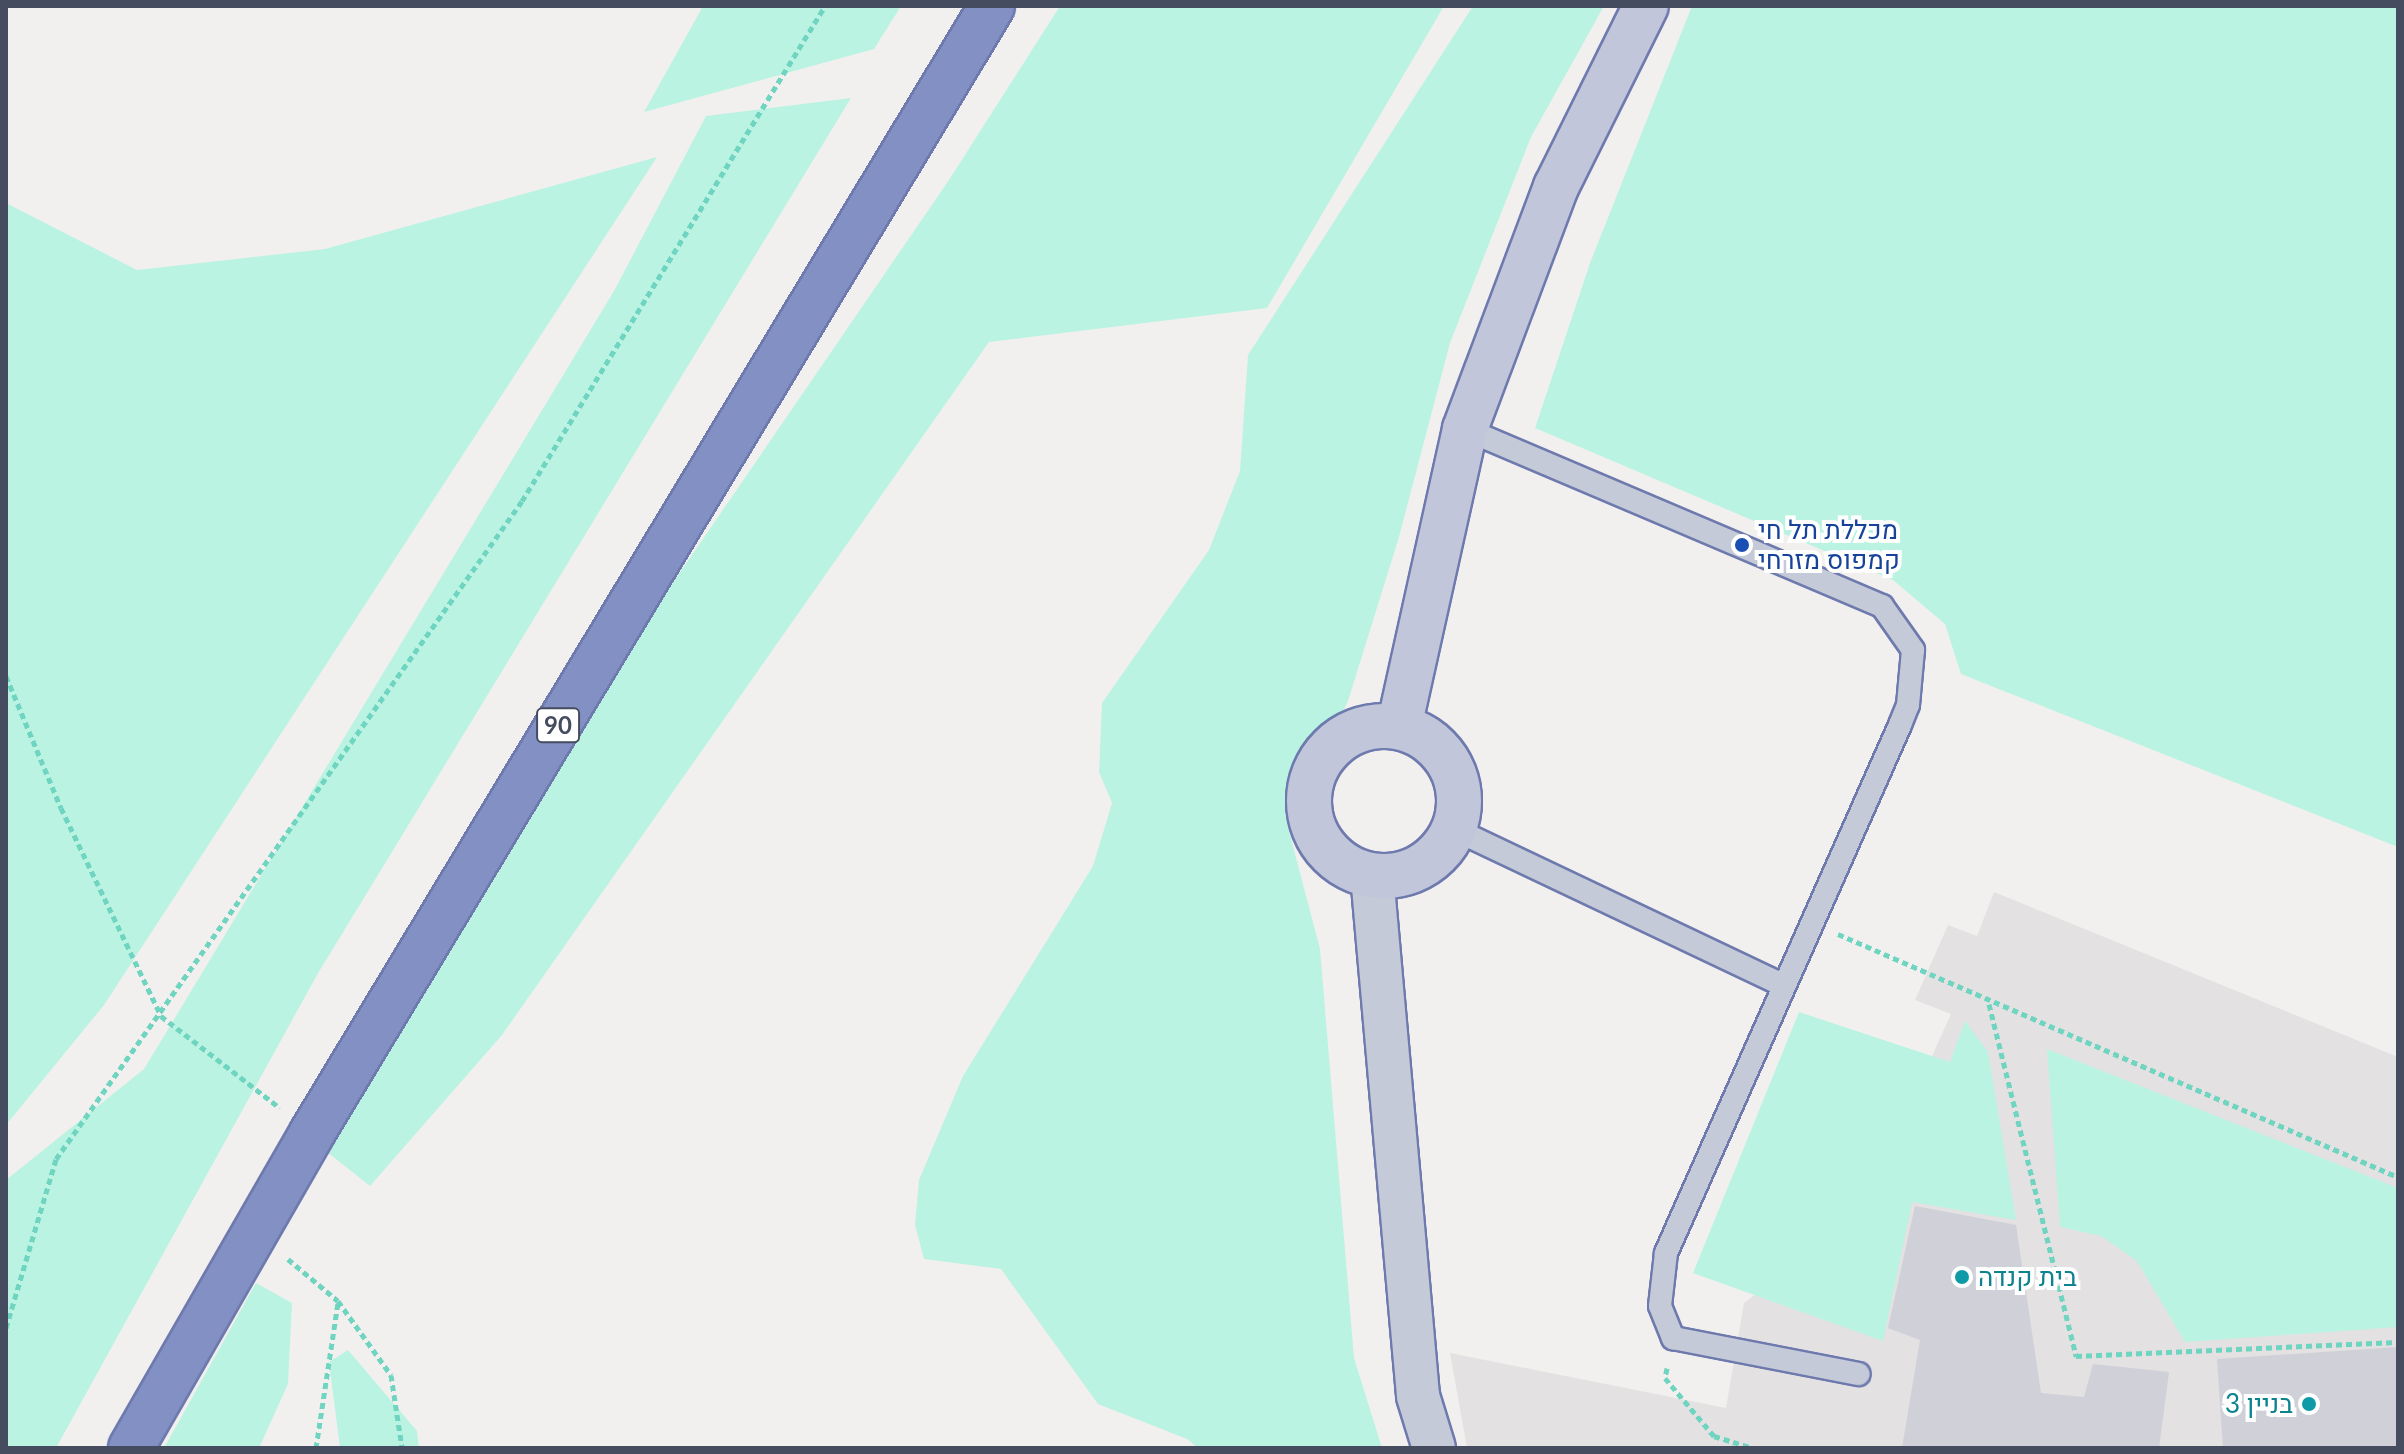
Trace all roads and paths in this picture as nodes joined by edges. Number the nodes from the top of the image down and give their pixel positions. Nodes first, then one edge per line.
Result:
1 (825, 6) edge
2 (992, 6) edge
3 (1646, 6) edge
4 (1465, 429) junction
5 (6, 676) edge
6 (1399, 727) junction
7 (1454, 829) junction
8 (1372, 875) junction
9 (1812, 923) junction
10 (1782, 985) junction
11 (1989, 1004) junction
12 (161, 1016) junction
13 (312, 1133) junction
14 (2398, 1177) edge
15 (256, 1233) junction
16 (338, 1301) junction
17 (6, 1328) edge
18 (1673, 1338) junction
19 (2398, 1342) edge
20 (1859, 1374) dead end
21 (131, 1448) edge
22 (316, 1448) edge
23 (402, 1448) edge
24 (1434, 1448) edge
25 (1753, 1448) edge

1 - 12 path
2 - 13 highway, 90
3 - 4 street
4 - 6 street
4 - 9 lane
5 - 12 path
6 - 7 street
6 - 8 street
7 - 8 street
7 - 10 lane
8 - 24 street
9 - 10 lane
9 - 11 path
10 - 18 lane
11 - 14 path
11 - 19 path
12 - 13 path
12 - 17 path
13 - 15 highway, 90
15 - 16 path
15 - 21 highway, 90
16 - 22 path
16 - 23 path
18 - 20 lane
18 - 25 path

